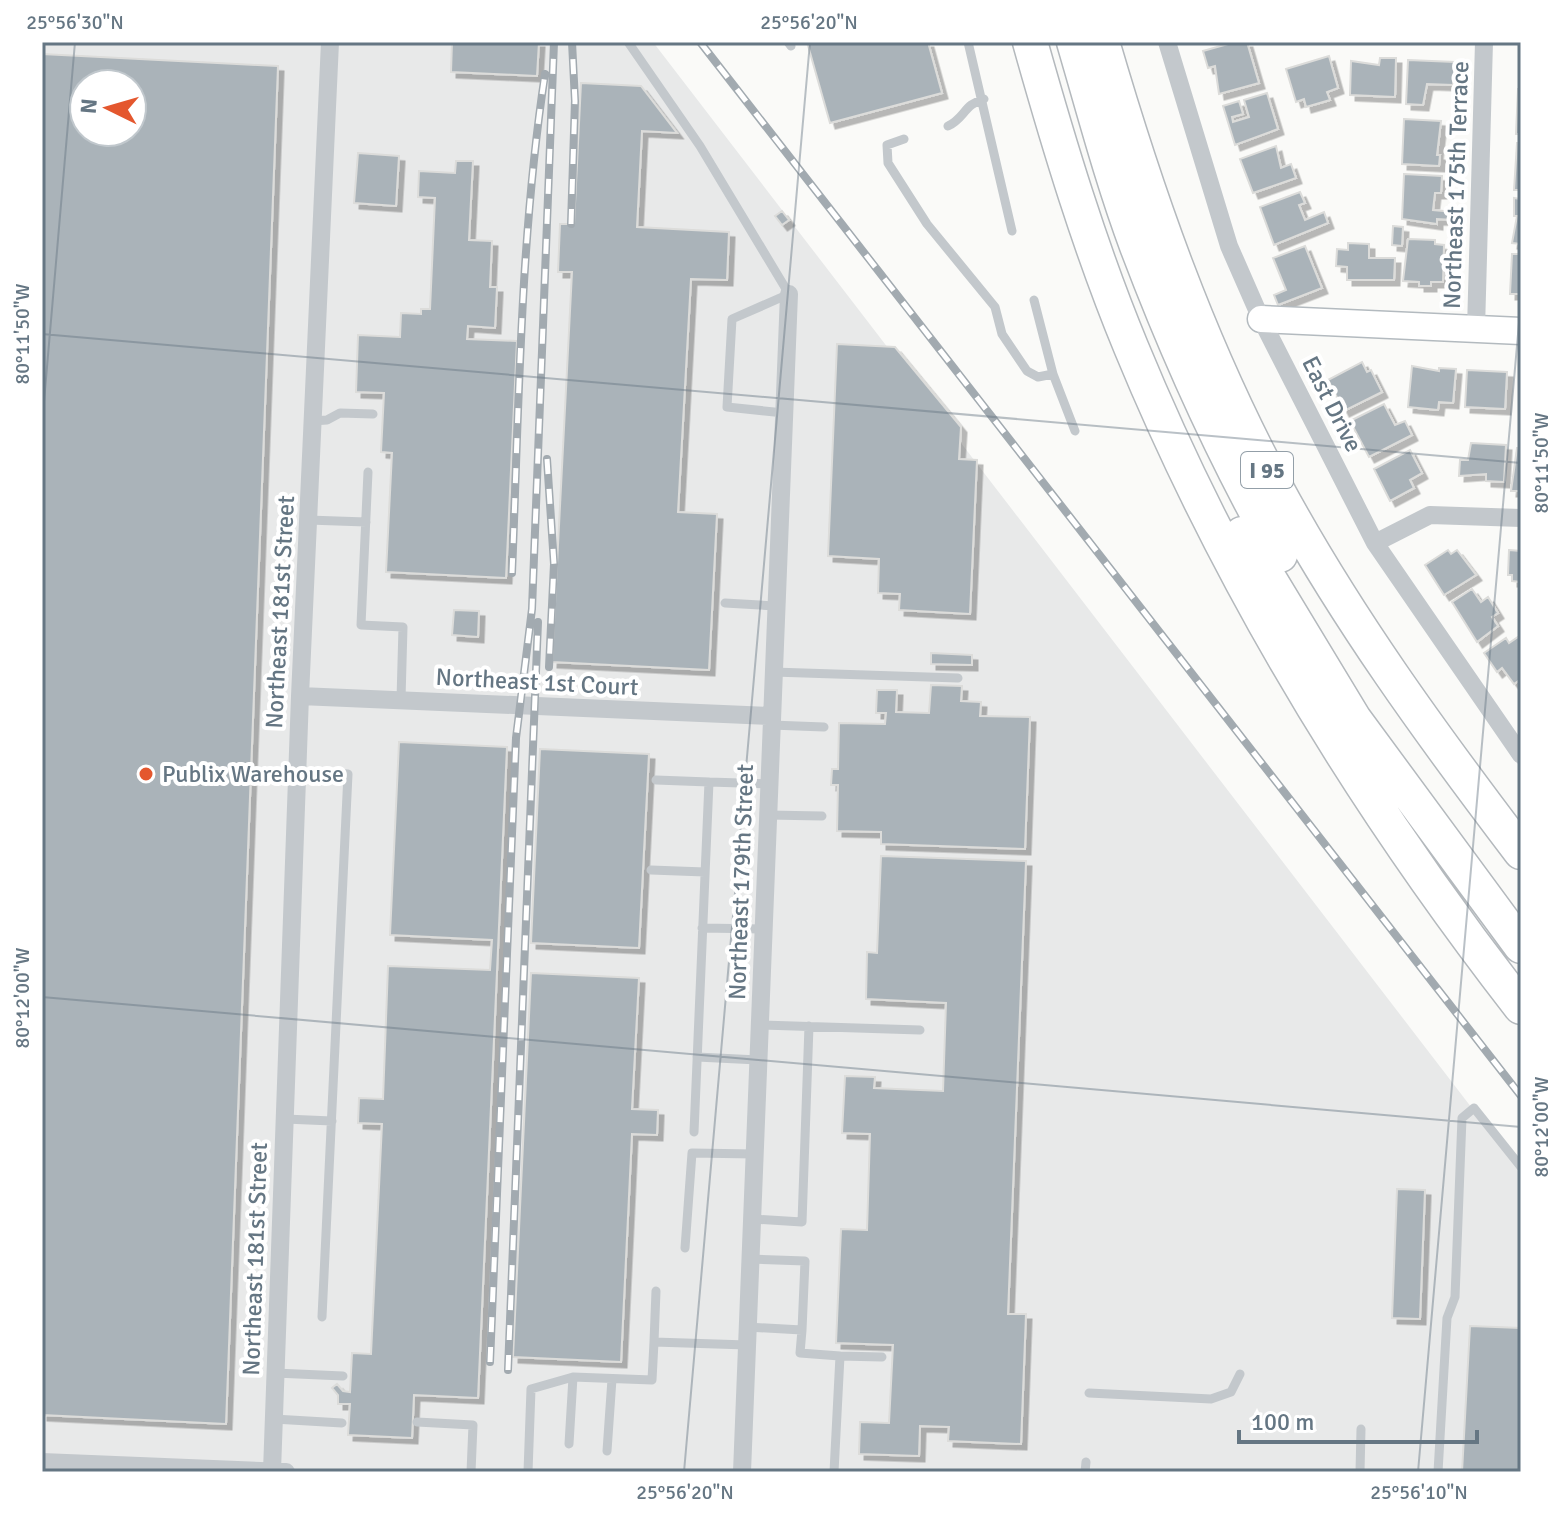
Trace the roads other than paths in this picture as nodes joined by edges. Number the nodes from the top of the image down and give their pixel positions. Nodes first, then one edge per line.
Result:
1 (330, 42) edge
2 (628, 42) edge
3 (968, 42) edge
4 (1030, 42) edge
5 (1052, 42) edge
6 (1074, 42) edge
7 (1102, 42) edge
8 (1167, 42) edge
9 (1484, 42) edge
10 (984, 99) junction
11 (948, 126) dead end
12 (904, 139) dead end
13 (1012, 231) dead end
14 (789, 294) junction
15 (1034, 300) dead end
16 (1261, 319) junction
17 (1476, 329) junction
18 (1521, 331) edge
19 (1053, 374) junction
20 (784, 413) junction
21 (373, 414) dead end
22 (313, 421) junction
23 (1075, 431) dead end
24 (368, 472) dead end
25 (1521, 518) edge
26 (308, 520) junction
27 (366, 522) junction
28 (1375, 543) junction
29 (725, 603) dead end
30 (776, 606) junction
31 (773, 672) junction
32 (958, 678) dead end
33 (300, 696) junction
34 (401, 699) junction
35 (772, 720) junction
36 (824, 727) dead end
37 (1521, 755) edge
38 (297, 771) junction
39 (656, 780) dead end
40 (709, 782) junction
41 (769, 784) junction
42 (768, 815) junction
43 (822, 816) dead end
44 (1521, 852) edge
45 (651, 870) dead end
46 (705, 872) junction
47 (1521, 913) edge
48 (702, 928) junction
49 (763, 929) junction
50 (1521, 946) edge
51 (1521, 1007) edge
52 (759, 1025) junction
53 (809, 1026) junction
54 (920, 1030) dead end
55 (697, 1057) junction
56 (758, 1060) junction
57 (285, 1119) junction
58 (332, 1121) junction
59 (694, 1132) dead end
60 (755, 1154) junction
61 (1521, 1167) edge
62 (752, 1219) junction
63 (685, 1248) dead end
64 (750, 1259) junction
65 (656, 1291) dead end
66 (322, 1317) dead end
67 (802, 1330) junction
68 (747, 1336) junction
69 (654, 1342) junction
70 (840, 1356) junction
71 (882, 1357) dead end
72 (275, 1373) junction
73 (1240, 1374) dead end
74 (343, 1376) dead end
75 (573, 1377) junction
76 (612, 1379) junction
77 (1089, 1393) dead end
78 (274, 1419) junction
79 (417, 1422) dead end
80 (342, 1423) dead end
81 (1361, 1429) dead end
82 (569, 1444) dead end
83 (607, 1451) dead end
84 (42, 1462) edge
85 (272, 1471) edge
86 (258, 1472) edge
87 (286, 1472) edge
88 (471, 1472) edge
89 (528, 1472) edge
90 (742, 1472) edge
91 (834, 1472) edge
92 (1360, 1472) edge
93 (1438, 1472) edge

1 - 22 street, Northeast 181st Street
2 - 14 lane
3 - 10 lane
4 - 51 highway
5 - 50 highway
6 - 47 highway
7 - 44 highway, I 95
8 - 16 street, East Drive
9 - 17 street, Northeast 175th Terrace
10 - 11 lane
10 - 13 lane
12 - 19 lane
14 - 20 street, Northeast 179th Street
14 - 20 lane
15 - 19 lane
16 - 17 street
16 - 28 street, East Drive
17 - 18 street
19 - 23 lane
20 - 30 street, Northeast 179th Street
21 - 22 lane
22 - 26 street, Northeast 181st Street
24 - 27 lane
25 - 28 street
26 - 27 lane
26 - 33 street, Northeast 181st Street
27 - 34 lane
28 - 37 street, East Drive
29 - 30 lane
30 - 31 street, Northeast 179th Street
31 - 32 lane
31 - 35 street, Northeast 179th Street
33 - 34 street, Northeast 1st Court
33 - 38 street, Northeast 181st Street
34 - 35 street, Northeast 1st Court
35 - 36 lane
35 - 41 street, Northeast 179th Street
38 - 57 street, Northeast 181st Street
38 - 58 lane
39 - 40 lane
40 - 41 lane
40 - 46 lane
41 - 42 street, Northeast 179th Street
42 - 43 lane
42 - 49 street, Northeast 179th Street
45 - 46 lane
46 - 48 lane
48 - 49 lane
48 - 55 lane
49 - 52 street, Northeast 179th Street
52 - 53 lane
52 - 56 street, Northeast 179th Street
53 - 54 lane
53 - 62 lane
55 - 56 lane
55 - 59 lane
56 - 60 street, Northeast 179th Street
57 - 58 lane
57 - 72 street, Northeast 181st Street
58 - 66 lane
60 - 62 street, Northeast 179th Street
60 - 63 lane
61 - 93 lane
62 - 64 street, Northeast 179th Street
64 - 67 lane
64 - 68 street, Northeast 179th Street
65 - 69 lane
67 - 68 lane
67 - 70 lane
68 - 69 lane
68 - 90 street, Northeast 179th Street
69 - 76 lane
70 - 71 lane
70 - 91 lane
72 - 74 lane
72 - 78 street, Northeast 181st Street
73 - 77 lane
75 - 76 lane
75 - 82 lane
75 - 89 lane
76 - 83 lane
78 - 80 lane
78 - 85 street, Northeast 181st Street
79 - 88 lane
81 - 92 lane
84 - 86 street
85 - 86 street
85 - 87 street

